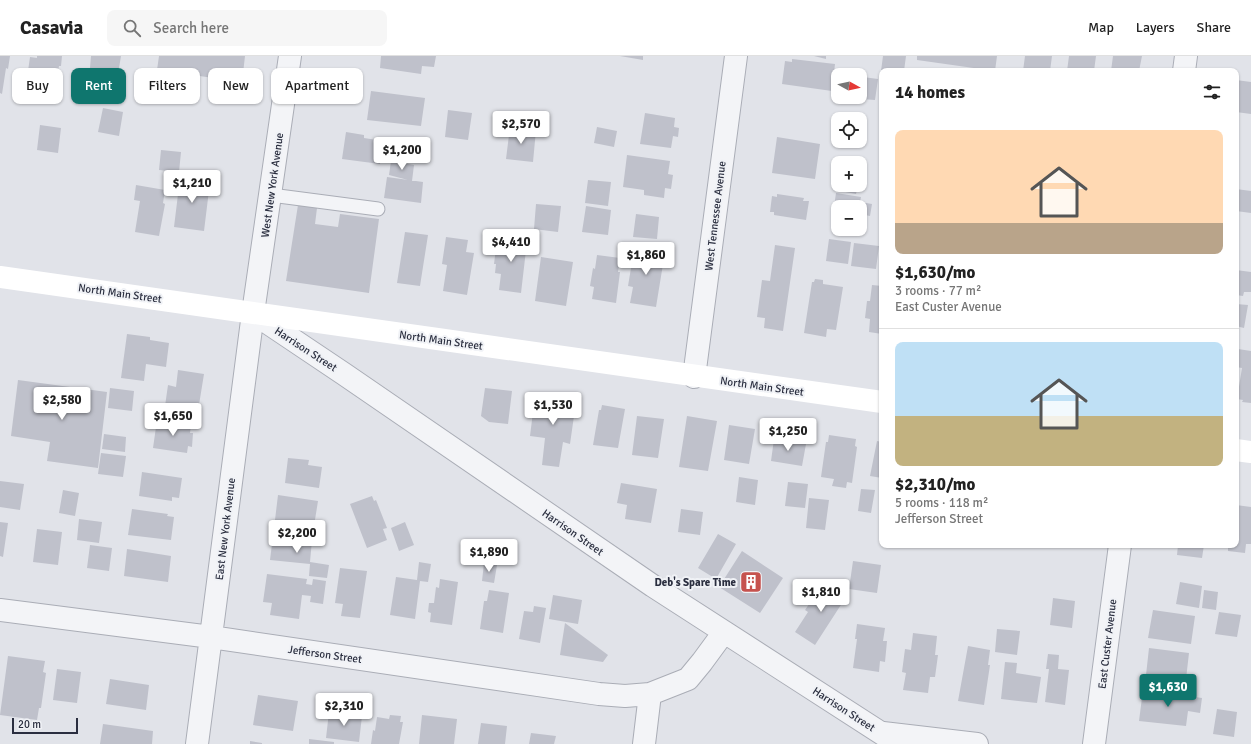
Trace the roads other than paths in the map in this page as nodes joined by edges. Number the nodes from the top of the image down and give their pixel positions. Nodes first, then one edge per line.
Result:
1 (290, 56) edge
2 (736, 56) edge
3 (1186, 56) edge
4 (1184, 68) edge
5 (271, 195) junction
6 (378, 209) dead end
7 (0, 277) edge
8 (253, 313) junction
9 (694, 377) junction
10 (879, 402) edge
11 (1239, 450) edge
12 (1251, 452) edge
13 (1120, 548) edge
14 (0, 610) edge
15 (724, 632) junction
16 (211, 637) junction
17 (650, 694) junction
18 (890, 739) edge
19 (197, 744) edge
20 (644, 744) edge
21 (977, 744) edge
22 (1094, 744) edge

1 - 5 street, West New York Avenue
2 - 9 street, West Tennessee Avenue
3 - 4 street
5 - 6 lane
5 - 8 street, West New York Avenue
7 - 8 main road, North Main Street
8 - 9 main road, North Main Street
8 - 15 street, Harrison Street
8 - 16 street, East New York Avenue
9 - 10 main road, North Main Street
11 - 12 main road
13 - 22 street, East Custer Avenue
14 - 16 street, Jefferson Street
15 - 17 street, Jefferson Street
15 - 18 street, Harrison Street
16 - 17 street, Jefferson Street
16 - 19 street, East New York Avenue
17 - 20 street
18 - 21 street

